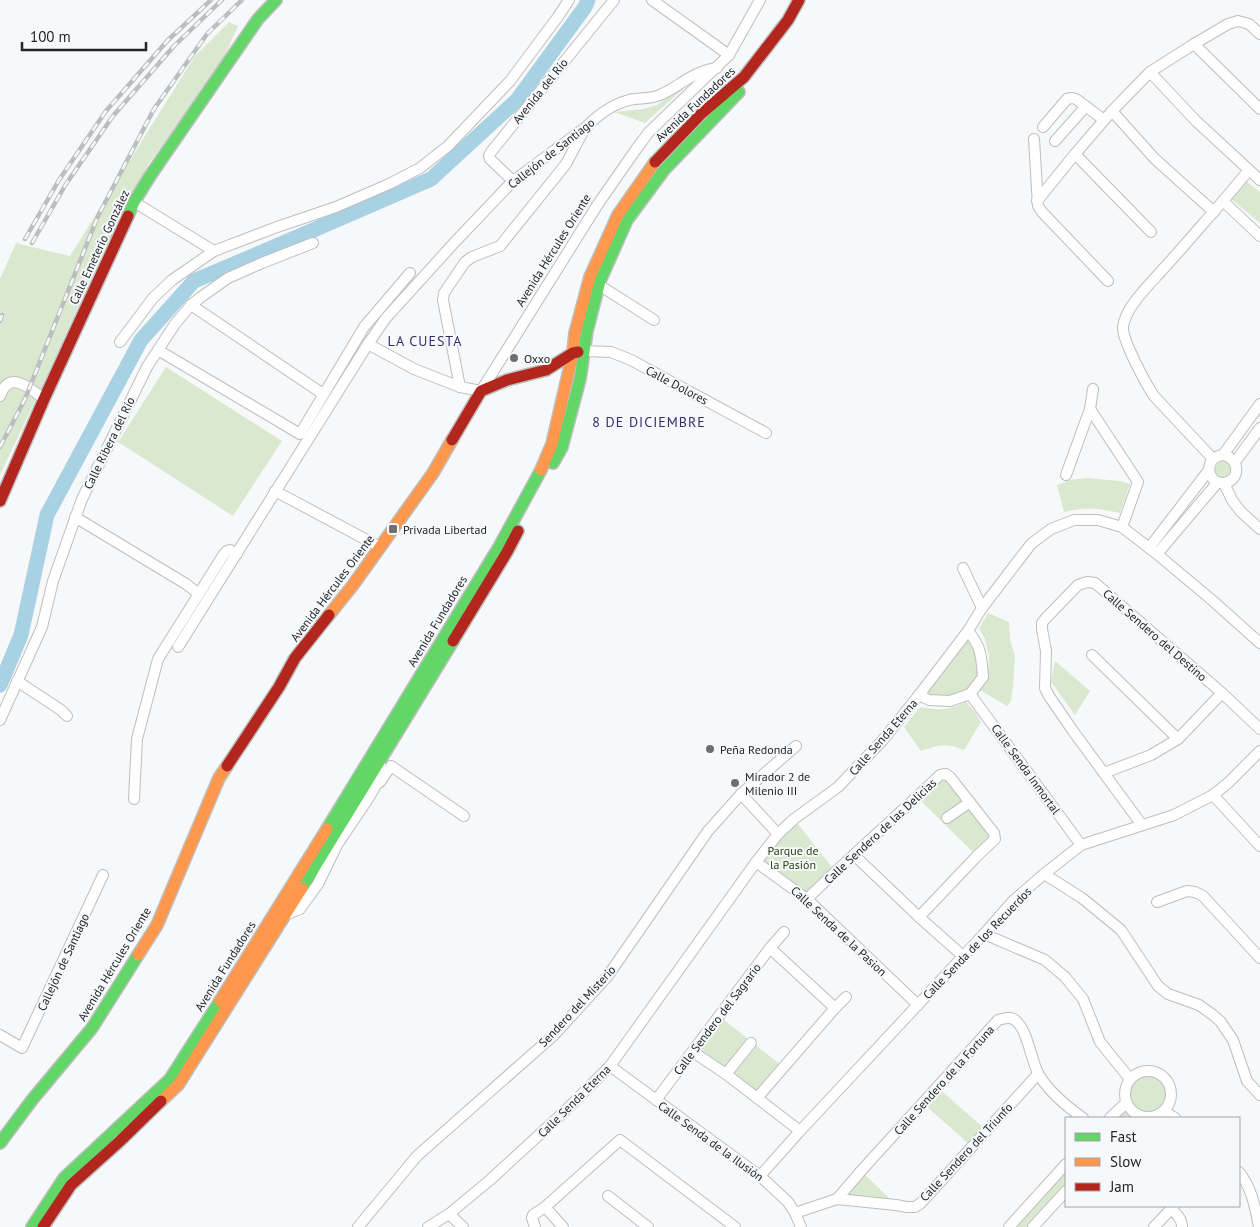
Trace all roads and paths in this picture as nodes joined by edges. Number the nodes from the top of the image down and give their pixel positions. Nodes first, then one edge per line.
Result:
1 (276, 0) edge
2 (569, 0) edge
3 (614, 0) edge
4 (652, 0) edge
5 (760, 0) edge
6 (799, 0) edge
7 (809, 0) edge
8 (1260, 34) edge
9 (1194, 44) junction
10 (729, 55) junction
11 (716, 68) junction
12 (1150, 72) junction
13 (1086, 106) junction
14 (1260, 108) edge
15 (1112, 111) junction
16 (1104, 120) junction
17 (586, 127) junction
18 (1043, 127) dead end
19 (1034, 139) dead end
20 (1055, 141) dead end
21 (1075, 154) junction
22 (1249, 170) junction
23 (1260, 180) edge
24 (513, 181) junction
25 (1037, 201) junction
26 (1223, 201) junction
27 (134, 202) junction
28 (1214, 212) junction
29 (1151, 232) dead end
30 (1260, 236) edge
31 (313, 243) dead end
32 (214, 251) junction
33 (410, 273) dead end
34 (1108, 281) dead end
35 (598, 285) junction
36 (191, 305) junction
37 (654, 320) dead end
38 (120, 342) dead end
39 (368, 344) junction
40 (158, 350) junction
41 (579, 352) junction
42 (546, 370) junction
43 (460, 387) junction
44 (566, 388) junction
45 (1092, 389) dead end
46 (481, 391) junction
47 (323, 394) junction
48 (0, 396) edge
49 (44, 399) junction
50 (1260, 404) edge
51 (1090, 409) junction
52 (1260, 428) edge
53 (766, 433) dead end
54 (1224, 455) junction
55 (1213, 459) junction
56 (1235, 462) junction
57 (1209, 470) junction
58 (1066, 475) dead end
59 (1221, 482) junction
60 (276, 490) junction
61 (1186, 499) junction
62 (0, 501) edge
63 (1197, 507) junction
64 (76, 517) junction
65 (1122, 527) junction
66 (1259, 528) edge
67 (380, 548) junction
68 (1153, 551) junction
69 (237, 554) junction
70 (963, 568) dead end
71 (199, 594) junction
72 (982, 608) junction
73 (968, 631) junction
74 (1260, 643) edge
75 (178, 647) dead end
76 (1092, 655) dead end
77 (17, 681) junction
78 (1222, 693) junction
79 (970, 694) junction
80 (919, 695) junction
81 (67, 716) dead end
82 (0, 720) edge
83 (1260, 729) edge
84 (1178, 739) junction
85 (796, 746) dead end
86 (1258, 757) edge
87 (380, 762) junction
88 (1104, 772) junction
89 (742, 794) junction
90 (1213, 795) junction
91 (134, 798) dead end
92 (368, 799) junction
93 (970, 802) junction
94 (464, 816) dead end
95 (947, 818) dead end
96 (1142, 825) junction
97 (778, 834) junction
98 (1081, 845) junction
99 (1260, 846) edge
100 (854, 855) junction
101 (756, 862) junction
102 (1044, 874) junction
103 (103, 875) dead end
104 (807, 899) junction
105 (1157, 902) dead end
106 (285, 915) junction
107 (919, 917) junction
108 (784, 932) dead end
109 (984, 934) junction
110 (770, 948) junction
111 (963, 956) junction
112 (1260, 958) edge
113 (846, 997) dead end
114 (918, 1005) junction
115 (835, 1008) junction
116 (0, 1035) edge
117 (751, 1043) dead end
118 (693, 1052) junction
119 (610, 1066) junction
120 (726, 1074) junction
121 (1038, 1074) junction
122 (1130, 1079) junction
123 (1260, 1095) edge
124 (757, 1098) junction
125 (656, 1100) junction
126 (1126, 1103) junction
127 (1164, 1111) junction
128 (1081, 1117) edge
129 (1111, 1117) edge
130 (1137, 1117) edge
131 (1154, 1117) edge
132 (1173, 1117) edge
133 (800, 1131) junction
134 (0, 1143) edge
135 (1065, 1165) edge
136 (1240, 1173) edge
137 (760, 1176) junction
138 (1065, 1192) edge
139 (608, 1196) dead end
140 (837, 1199) junction
141 (545, 1208) junction
142 (1173, 1208) edge
143 (795, 1213) junction
144 (449, 1214) junction
145 (559, 1226) edge
146 (1012, 1226) edge
147 (32, 1227) edge
148 (44, 1227) edge
149 (358, 1227) edge
150 (428, 1227) edge
151 (463, 1227) edge
152 (535, 1227) edge
153 (648, 1227) edge
154 (735, 1227) edge
155 (801, 1227) edge
156 (1033, 1227) edge
157 (1154, 1227) edge
158 (1182, 1227) edge
159 (1260, 1227) edge

1 - 27 main road, Calle Emeterio González
2 - 32 street
3 - 24 street, Avenida del Río
4 - 10 street
5 - 10 street, Avenida Hércules Oriente
6 - 41 main road, Avenida Fundadores
7 - 35 main road, Avenida Fundadores
8 - 9 street
9 - 12 street
9 - 14 street
10 - 11 street, Avenida Hércules Oriente
11 - 17 street, Callejón de Santiago
11 - 46 street, Avenida Hércules Oriente
12 - 15 street
12 - 22 street
13 - 16 street
13 - 18 street
13 - 20 street
15 - 16 street
15 - 28 street
16 - 21 street
17 - 24 street, Callejón de Santiago
17 - 43 street
19 - 25 street
21 - 25 street
21 - 29 street
22 - 23 street
22 - 26 street
24 - 39 street, Callejón de Santiago
25 - 34 street
26 - 28 street
26 - 30 street
27 - 32 street
27 - 49 main road, Calle Emeterio González
28 - 55 street
31 - 36 street, Calle Ribera del Río
32 - 38 street
33 - 47 street
35 - 37 street
35 - 41 main road, Avenida Fundadores
36 - 40 street, Calle Ribera del Río
36 - 47 street
39 - 43 street
39 - 60 street, Callejón de Santiago
40 - 47 street
40 - 64 street, Calle Ribera del Río
41 - 42 main road
41 - 44 main road, Avenida Fundadores
41 - 53 street, Calle Dolores
41 - 87 main road, Avenida Fundadores
42 - 44 main road
42 - 46 main road
43 - 46 street
44 - 147 main road, Avenida Fundadores
45 - 51 street
46 - 67 main road, Avenida Hércules Oriente
48 - 49 street
49 - 62 main road, Calle Emeterio González
50 - 54 street
51 - 58 street
51 - 65 street
52 - 56 street
54 - 55 street
54 - 56 street
55 - 57 street
56 - 59 street
57 - 59 street
57 - 61 street
59 - 63 street
59 - 66 street
60 - 67 street
60 - 69 street
61 - 63 street
61 - 68 street
63 - 68 street
64 - 71 street
64 - 77 street, Calle Ribera del Río
65 - 68 street, Calle Senda Eterna
65 - 72 street, Calle Senda Eterna
67 - 134 main road, Avenida Hércules Oriente
68 - 74 street, Calle Senda Eterna
69 - 71 street
69 - 75 street
70 - 72 street
71 - 91 street
72 - 73 street, Calle Senda Eterna
73 - 79 street
73 - 80 street, Calle Senda Eterna
76 - 84 street
77 - 81 street
77 - 82 street, Calle Ribera del Río
78 - 83 street, Calle Sendero del Destino
78 - 84 street
78 - 88 street, Calle Sendero del Destino
79 - 80 street
79 - 98 street, Calle Senda Inmortal
80 - 97 street, Calle Senda Eterna
84 - 88 street
85 - 89 street, Sendero del Misterio
86 - 90 street, Calle Senda de los Recuerdos
87 - 92 street
87 - 106 main road, Avenida Fundadores
88 - 96 street, Calle Sendero del Destino
89 - 97 street
89 - 149 street, Sendero del Misterio
90 - 96 street, Calle Senda de los Recuerdos
90 - 99 street
92 - 94 street
92 - 106 street
93 - 95 street
93 - 100 street, Calle Sendero de las Delicias
93 - 107 street, Calle Sendero de las Delicias
96 - 98 street, Calle Senda de los Recuerdos
97 - 101 street, Calle Senda Eterna
98 - 102 street, Calle Senda de los Recuerdos
100 - 104 street, Calle Sendero de las Delicias
100 - 107 street
101 - 104 street, Calle Senda de la Pasion
101 - 119 street, Calle Senda Eterna
102 - 109 street, Calle Senda de los Recuerdos
102 - 123 street
103 - 116 street, Callejón de Santiago
104 - 114 street, Calle Senda de la Pasion
105 - 112 street
106 - 148 main road, Avenida Fundadores
107 - 111 street
108 - 110 street, Calle Sendero del Sagrario
109 - 111 street, Calle Senda de los Recuerdos
109 - 122 street
110 - 115 street
110 - 118 street, Calle Sendero del Sagrario
111 - 114 street, Calle Senda de los Recuerdos
113 - 115 street
114 - 133 street, Calle Senda de los Recuerdos
115 - 124 street
117 - 120 street
118 - 120 street
118 - 125 street, Calle Sendero del Sagrario
119 - 125 street, Calle Senda de la Ilusión
119 - 144 street, Calle Senda Eterna
120 - 124 street
121 - 128 street, Calle Sendero de la Fortuna
121 - 140 street, Calle Sendero del Triunfo
121 - 140 street, Calle Sendero de la Fortuna
122 - 126 street
122 - 127 street
124 - 133 street
125 - 137 street, Calle Senda de la Ilusión
126 - 129 street
126 - 130 street
127 - 131 street
127 - 132 street
133 - 137 street, Calle Senda de los Recuerdos
135 - 146 street
136 - 159 street
137 - 143 street, Calle Senda de la Ilusión
138 - 156 street
139 - 153 street
140 - 143 street, Calle Sendero del Triunfo
141 - 145 street
141 - 152 street
141 - 154 street
142 - 157 street
142 - 158 street
143 - 155 street, Calle Senda de la Ilusión
144 - 150 street, Calle Senda Eterna
144 - 151 street

